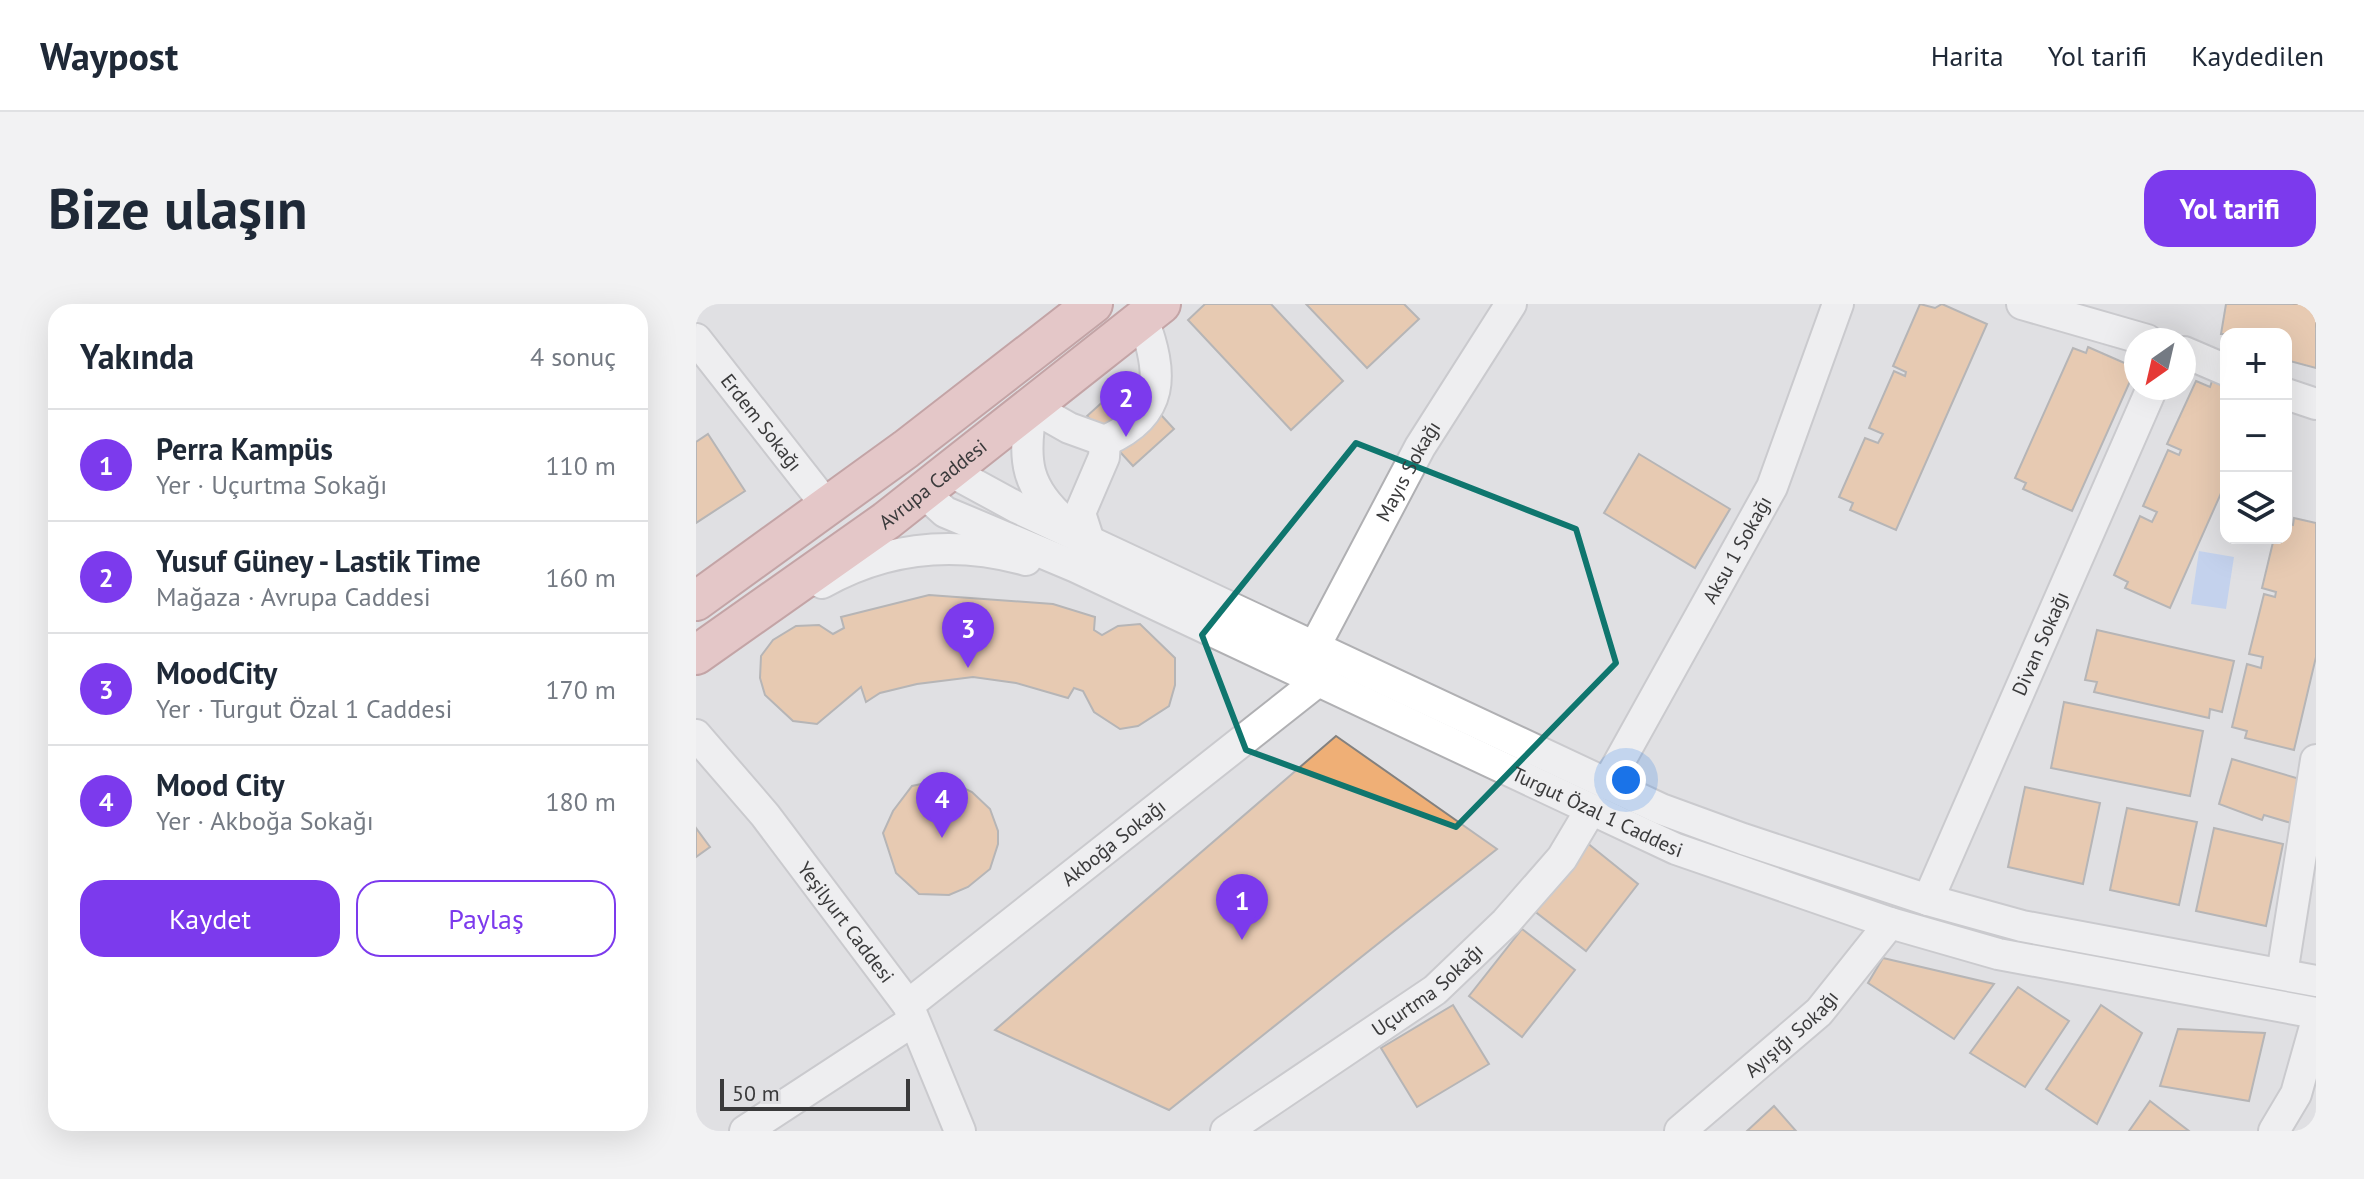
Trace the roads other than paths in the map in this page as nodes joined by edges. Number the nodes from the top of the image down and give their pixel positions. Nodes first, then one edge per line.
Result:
1 (1093, 304) edge
2 (1511, 304) edge
3 (1838, 304) edge
4 (2022, 304) edge
5 (1152, 311) edge
6 (2124, 333) edge
7 (696, 339) edge
8 (2196, 357) edge
9 (2220, 367) edge
10 (2292, 396) edge
11 (2147, 400) edge
12 (2316, 404) edge
13 (1032, 407) junction
14 (1105, 441) junction
15 (906, 449) junction
16 (937, 482) junction
17 (827, 506) junction
18 (1082, 554) junction
19 (696, 601) edge
20 (760, 606) junction
21 (1315, 646) junction
22 (696, 655) edge
23 (1318, 681) junction
24 (696, 735) edge
25 (2316, 760) edge
26 (1607, 784) junction
27 (1590, 811) junction
28 (1928, 900) junction
29 (1890, 923) junction
30 (2282, 974) junction
31 (2316, 981) edge
32 (910, 1013) junction
33 (2316, 1013) edge
34 (2316, 1023) edge
35 (745, 1131) edge
36 (960, 1131) edge
37 (1226, 1131) edge
38 (1680, 1131) edge
39 (2274, 1131) edge

1 - 15 main road
2 - 21 street, Mayıs Sokağı
3 - 26 street, Aksu 1 Sokağı
4 - 6 street
5 - 13 main road, Avrupa Caddesi
5 - 14 street
7 - 17 street, Erdem Sokağı
8 - 9 street
10 - 12 street
11 - 28 street, Divan Sokağı
13 - 14 street
13 - 16 main road, Avrupa Caddesi
13 - 18 street
14 - 18 street
15 - 16 main road
15 - 17 main road
16 - 18 street, Turgut Özal 1 Caddesi
16 - 20 main road, Avrupa Caddesi
17 - 19 main road
18 - 20 street
18 - 21 street, Turgut Özal 1 Caddesi
18 - 23 street, Turgut Özal 1 Caddesi
20 - 22 main road, Avrupa Caddesi
21 - 26 street, Turgut Özal 1 Caddesi
23 - 27 street, Turgut Özal 1 Caddesi
23 - 32 street, Akboğa Sokağı
24 - 32 street, Yeşilyurt Caddesi
25 - 30 street
26 - 28 street, Turgut Özal 1 Caddesi
27 - 29 street, Turgut Özal 1 Caddesi
27 - 37 street, Uçurtma Sokağı
28 - 30 street, Turgut Özal 1 Caddesi
29 - 33 street, Turgut Özal 1 Caddesi
29 - 38 street, Ayışığı Sokağı
30 - 31 street, Turgut Özal 1 Caddesi
32 - 35 street, Akboğa Sokağı
32 - 36 street, Yeşilyurt Caddesi
34 - 39 street

